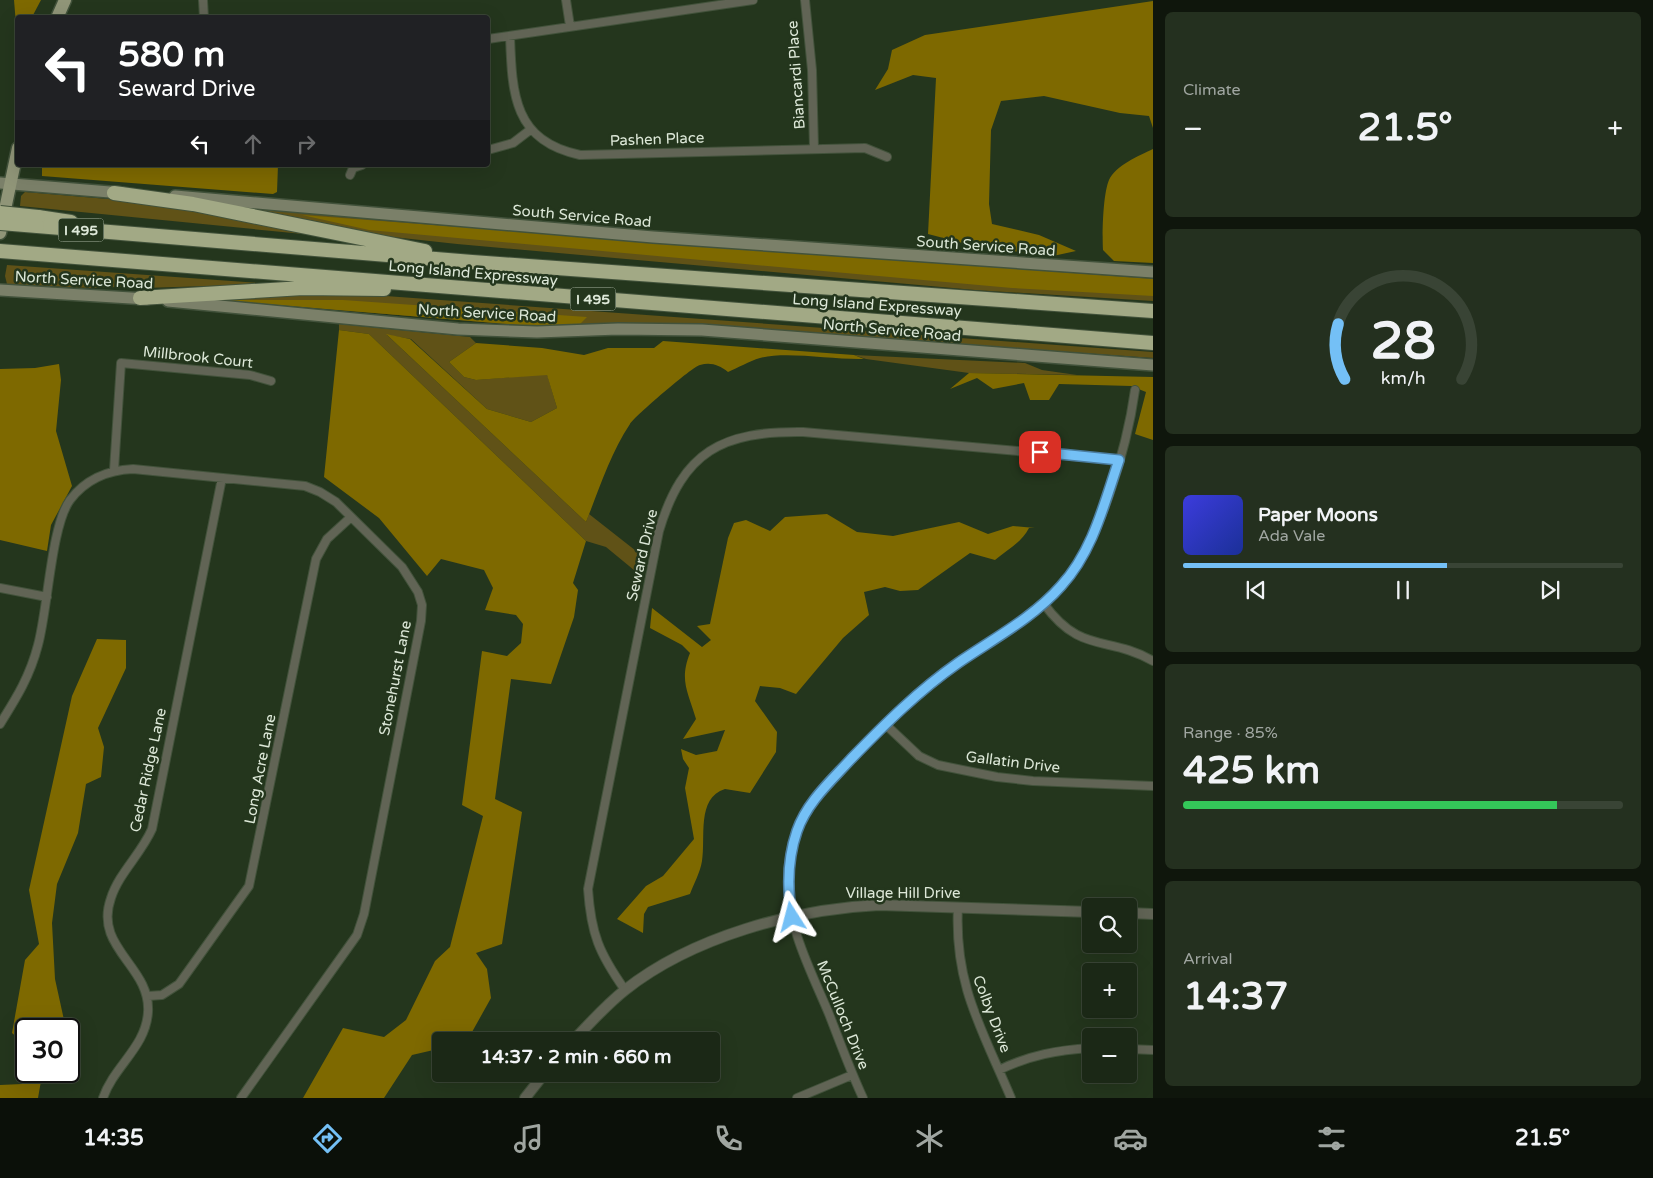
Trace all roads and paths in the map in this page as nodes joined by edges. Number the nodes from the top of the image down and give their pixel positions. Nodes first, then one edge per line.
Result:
1 (65, 0) edge
2 (203, 0) edge
3 (566, 0) edge
4 (753, 0) edge
5 (805, 0) edge
6 (58, 15) edge
7 (204, 15) edge
8 (570, 26) junction
9 (510, 36) junction
10 (490, 39) edge
11 (530, 130) junction
12 (814, 148) junction
13 (490, 149) edge
14 (15, 156) edge
15 (887, 157) dead end
16 (356, 167) edge
17 (350, 174) dead end
18 (5, 183) edge
19 (114, 193) junction
20 (0, 213) edge
21 (37, 221) junction
22 (0, 223) edge
23 (0, 233) edge
24 (0, 252) edge
25 (31, 258) junction
26 (0, 260) edge
27 (472, 262) junction
28 (1153, 272) edge
29 (414, 285) junction
30 (0, 290) edge
31 (140, 298) junction
32 (1153, 312) edge
33 (1153, 343) edge
34 (1153, 366) edge
35 (271, 381) dead end
36 (1135, 390) dead end
37 (1119, 460) junction
38 (114, 470) junction
39 (222, 478) junction
40 (351, 518) junction
41 (0, 588) edge
42 (47, 596) junction
43 (1044, 604) junction
44 (1153, 661) edge
45 (0, 724) edge
46 (885, 724) junction
47 (1153, 786) edge
48 (958, 907) junction
49 (1082, 912) edge
50 (1137, 913) edge
51 (1153, 914) edge
52 (792, 917) junction
53 (625, 990) junction
54 (148, 996) junction
55 (582, 1032) edge
56 (1082, 1049) edge
57 (1137, 1049) edge
58 (1153, 1050) edge
59 (999, 1070) junction
60 (852, 1075) junction
61 (538, 1082) edge
62 (103, 1098) edge
63 (241, 1098) edge
64 (525, 1098) edge
65 (797, 1098) edge
66 (862, 1098) edge
67 (1011, 1098) edge

1 - 6 main road
2 - 7 street
3 - 8 street
4 - 8 street
5 - 12 street, Biancardi Place
8 - 9 street
9 - 10 street
9 - 11 street, Pashen Place
11 - 12 street, Pashen Place
11 - 13 street
12 - 15 street, Pashen Place
14 - 18 main road
16 - 17 street
18 - 19 main road, South Service Road
18 - 23 main road
19 - 27 highway
19 - 28 main road, South Service Road
20 - 21 highway, bridge
21 - 22 highway, Long Island Expressway / I 495, bridge
21 - 27 highway, Long Island Expressway / I 495
24 - 25 highway, Long Island Expressway / I 495
25 - 26 highway
25 - 29 highway, Long Island Expressway / I 495
27 - 32 highway, Long Island Expressway / I 495
29 - 31 highway
29 - 33 highway, Long Island Expressway / I 495
30 - 31 main road, North Service Road
31 - 34 main road, North Service Road
35 - 38 street, Millbrook Court
36 - 37 street, McCulloch Drive
37 - 43 street, McCulloch Drive
37 - 53 street, Seward Drive
38 - 39 street, Stonehurst Lane
38 - 42 street, Stonehurst Lane
39 - 40 street, Stonehurst Lane
39 - 54 street, Cedar Ridge Lane
40 - 54 street, Long Acre Lane
40 - 63 street, Stonehurst Lane
41 - 42 street
42 - 45 street, Stonehurst Lane
43 - 44 street
43 - 46 street, McCulloch Drive
46 - 47 street, Gallatin Drive
46 - 52 street, McCulloch Drive
48 - 49 street, Village Hill Drive
48 - 52 street, Village Hill Drive
48 - 59 street, Colby Drive
50 - 51 street
52 - 53 street, Village Hill Drive
52 - 60 street, McCulloch Drive
53 - 55 street, Village Hill Drive
54 - 62 street, Cedar Ridge Lane
56 - 59 street
57 - 58 street
59 - 67 street, Colby Drive
60 - 65 street
60 - 66 street, McCulloch Drive
61 - 64 street

